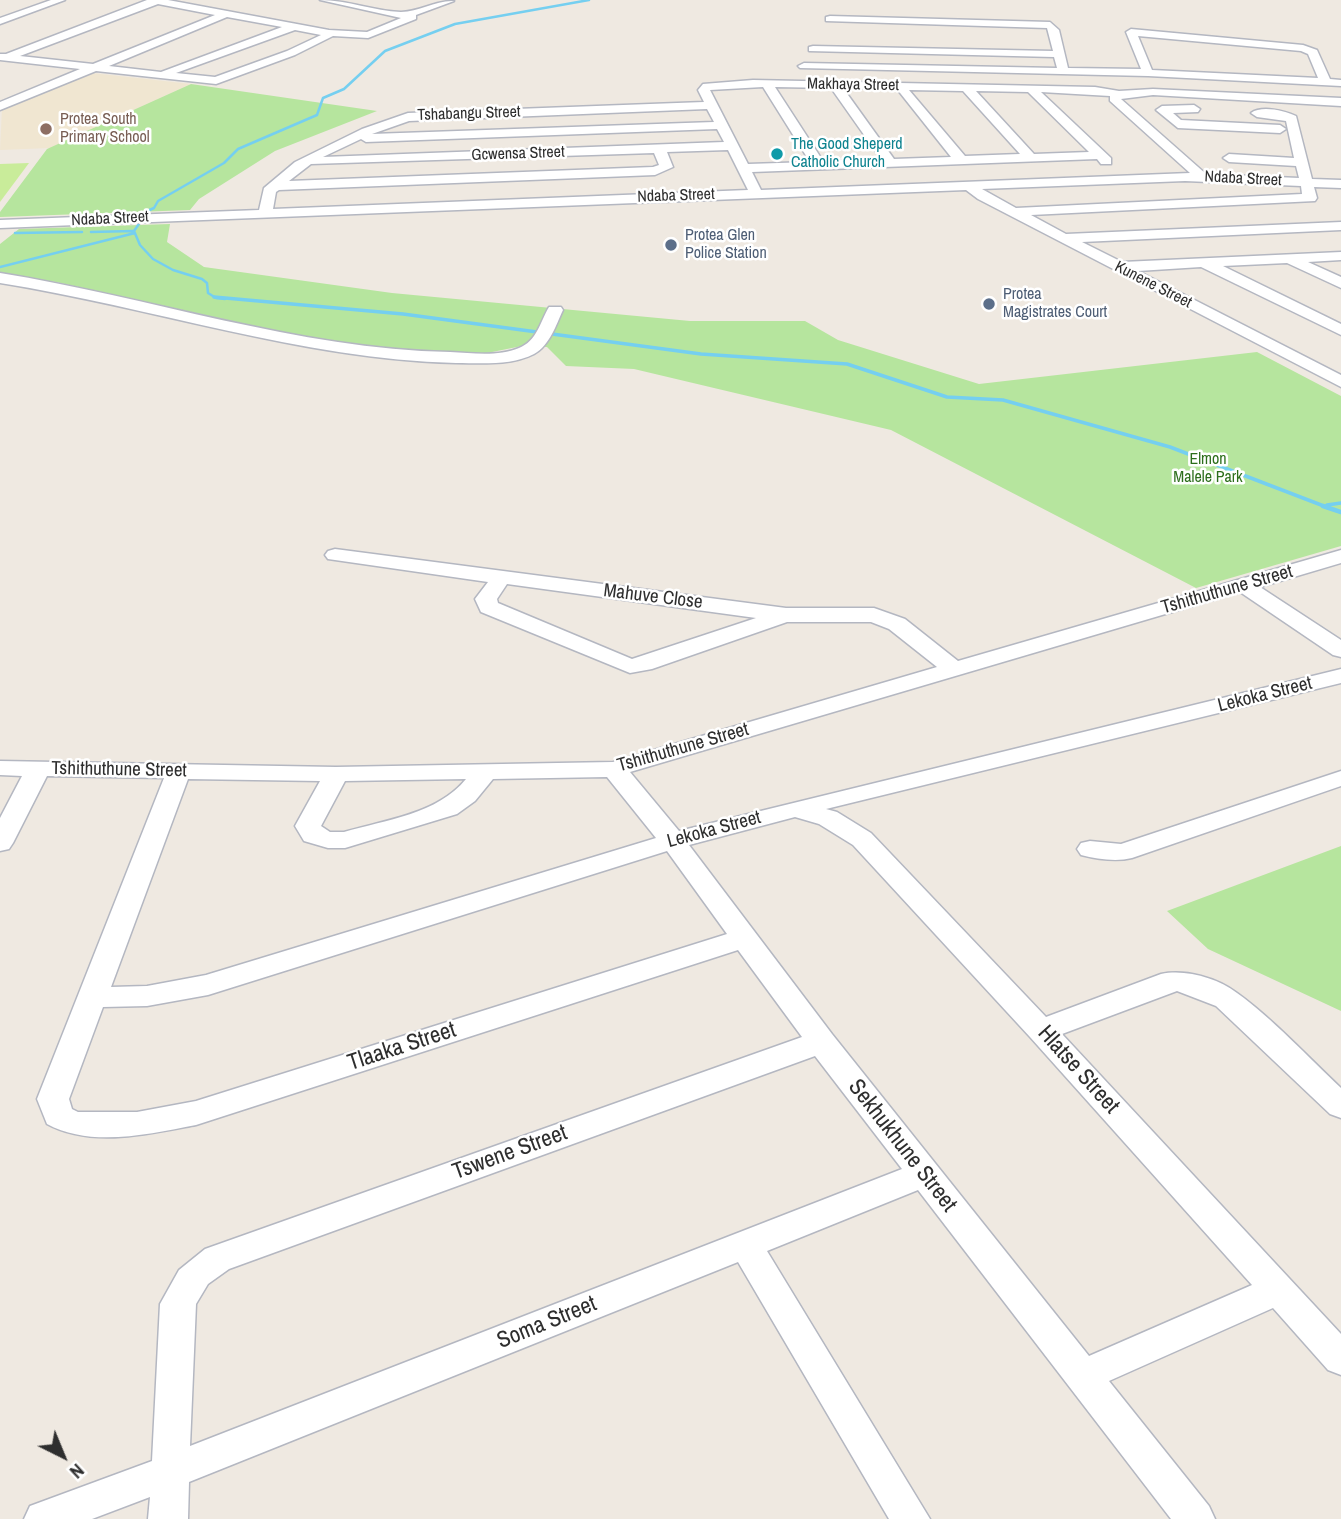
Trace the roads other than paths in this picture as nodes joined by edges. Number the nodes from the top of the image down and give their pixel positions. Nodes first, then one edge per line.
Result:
1 (60, 0) edge
2 (156, 0) edge
3 (325, 0) edge
4 (449, 1) edge
5 (358, 4) edge
6 (226, 14) junction
7 (405, 15) junction
8 (0, 21) edge
9 (375, 22) dead end
10 (396, 25) junction
11 (289, 29) junction
12 (331, 35) junction
13 (1043, 38) dead end
14 (1056, 39) junction
15 (350, 40) junction
16 (383, 44) dead end
17 (813, 49) junction
18 (1060, 54) junction
19 (1143, 57) junction
20 (2, 58) edge
21 (1156, 58) dead end
22 (1303, 65) dead end
23 (804, 66) junction
24 (1317, 66) junction
25 (98, 67) junction
26 (1063, 71) junction
27 (1148, 73) junction
28 (160, 75) junction
29 (1260, 79) junction
30 (767, 83) junction
31 (1326, 83) junction
32 (1341, 83) edge
33 (800, 84) junction
34 (834, 85) junction
35 (900, 86) junction
36 (966, 87) junction
37 (1031, 89) junction
38 (1119, 94) junction
39 (1262, 98) junction
40 (1341, 102) edge
41 (711, 105) junction
42 (1235, 105) junction
43 (0, 106) edge
44 (1211, 110) dead end
45 (1178, 124) junction
46 (722, 125) junction
47 (1295, 130) junction
48 (349, 139) junction
49 (1198, 139) dead end
50 (732, 146) junction
51 (659, 149) junction
52 (1100, 155) junction
53 (1030, 157) junction
54 (1229, 158) dead end
55 (961, 160) junction
56 (305, 162) junction
57 (890, 162) junction
58 (1303, 162) junction
59 (819, 165) junction
60 (744, 168) junction
61 (1201, 176) junction
62 (1125, 179) junction
63 (1307, 182) junction
64 (1341, 184) edge
65 (968, 185) junction
66 (273, 186) junction
67 (756, 193) junction
68 (265, 212) junction
69 (1014, 212) junction
70 (1341, 226) edge
71 (4, 227) edge
72 (1065, 238) junction
73 (1341, 256) edge
74 (1288, 258) junction
75 (1203, 262) junction
76 (1119, 267) junction
77 (0, 278) edge
78 (1341, 283) edge
79 (547, 325) dead end
80 (1341, 330) edge
81 (1341, 382) edge
82 (335, 555) dead end
83 (1341, 556) edge
84 (502, 577) junction
85 (1243, 585) junction
86 (786, 615) junction
87 (1341, 650) edge
88 (955, 670) junction
89 (1341, 676) edge
90 (0, 768) edge
91 (37, 769) junction
92 (614, 769) junction
93 (179, 771) junction
94 (485, 772) junction
95 (336, 774) junction
96 (1341, 778) edge
97 (795, 809) junction
98 (673, 841) junction
99 (0, 843) edge
100 (1090, 849) dead end
101 (744, 938) junction
102 (93, 997) junction
103 (1041, 1030) junction
104 (821, 1042) junction
105 (1341, 1106) edge
106 (925, 1174) junction
107 (746, 1245) junction
108 (1277, 1290) junction
109 (1341, 1359) edge
110 (1083, 1376) junction
111 (169, 1472) junction
112 (44, 1519) edge
113 (168, 1519) edge
114 (910, 1519) edge
115 (1195, 1519) edge

1 - 8 street
2 - 6 street
2 - 20 street
3 - 5 street
4 - 7 street
5 - 7 street
6 - 11 street
6 - 25 street
7 - 10 street
9 - 10 street
10 - 15 street
11 - 12 street
11 - 28 street
12 - 15 street
12 - 28 street
13 - 14 street
14 - 17 street
14 - 18 street
15 - 16 street
17 - 18 street
17 - 23 street
18 - 26 street
19 - 21 street
19 - 24 street
19 - 27 street
20 - 25 street
22 - 24 street
23 - 26 street
23 - 33 street
24 - 31 street
25 - 28 street
25 - 43 street
26 - 27 street
27 - 29 street
29 - 31 street
29 - 39 street
30 - 33 street, Makhaya Street
30 - 41 street, Makhaya Street
30 - 59 street
31 - 32 street
33 - 34 street, Makhaya Street
34 - 35 street, Makhaya Street
34 - 57 street
35 - 36 street, Makhaya Street
35 - 55 street
36 - 37 street, Makhaya Street
36 - 53 street
37 - 38 street, Makhaya Street
37 - 52 street
38 - 42 street, Makhaya Street
38 - 61 street
39 - 40 street
39 - 42 street
41 - 46 street
41 - 48 street, Tshabangu Street
42 - 47 street
44 - 45 street
45 - 47 street
45 - 49 street
46 - 48 street
46 - 50 street
47 - 58 street
48 - 56 street, Tshabangu Street
50 - 51 street, Gcwensa Street
50 - 60 street
51 - 56 street, Gcwensa Street
51 - 66 street
52 - 53 street
52 - 62 street
53 - 55 street
54 - 58 street, Ndaba Street
55 - 57 street
56 - 66 street, Tshabangu Street
57 - 59 street
58 - 63 street
59 - 60 street
60 - 67 street
61 - 62 street, Ndaba Street
61 - 63 street, Ndaba Street
62 - 65 street, Ndaba Street
63 - 64 street, Ndaba Street
63 - 69 street
65 - 67 street, Ndaba Street
65 - 69 street, Kunene Street
66 - 68 street
67 - 68 street, Ndaba Street
68 - 71 street, Ndaba Street
69 - 72 street, Kunene Street
70 - 72 street
72 - 76 street, Kunene Street
73 - 74 street
74 - 75 street
74 - 78 street
75 - 76 street
75 - 80 street
76 - 81 street, Kunene Street
77 - 79 street
82 - 84 street, Mahuve Close
83 - 85 street, Tshithuthune Street
84 - 86 street, Mahuve Close
84 - 86 street
85 - 87 street
85 - 88 street, Tshithuthune Street
86 - 88 street, Mahuve Close
88 - 92 street, Tshithuthune Street
89 - 97 street, Lekoka Street
90 - 91 street, Tshithuthune Street
91 - 93 street, Tshithuthune Street
91 - 99 street
92 - 94 street, Tshithuthune Street
92 - 98 street, Sekhukhune Street
93 - 95 street, Tshithuthune Street
93 - 102 street
94 - 95 street, Tshithuthune Street
94 - 95 street
96 - 100 street
97 - 98 street, Lekoka Street
97 - 103 street, Hlatse Street
98 - 101 street, Sekhukhune Street
98 - 102 street, Lekoka Street
101 - 102 street, Tlaaka Street
101 - 104 street, Sekhukhune Street
103 - 105 street
103 - 108 street, Hlatse Street
104 - 106 street, Sekhukhune Street
104 - 111 street, Tswene Street
106 - 107 street, Soma Street
106 - 110 street, Sekhukhune Street
107 - 111 street, Soma Street
107 - 114 street
108 - 109 street, Hlatse Street
108 - 110 street
110 - 115 street, Sekhukhune Street
111 - 112 street, Soma Street
111 - 113 street

